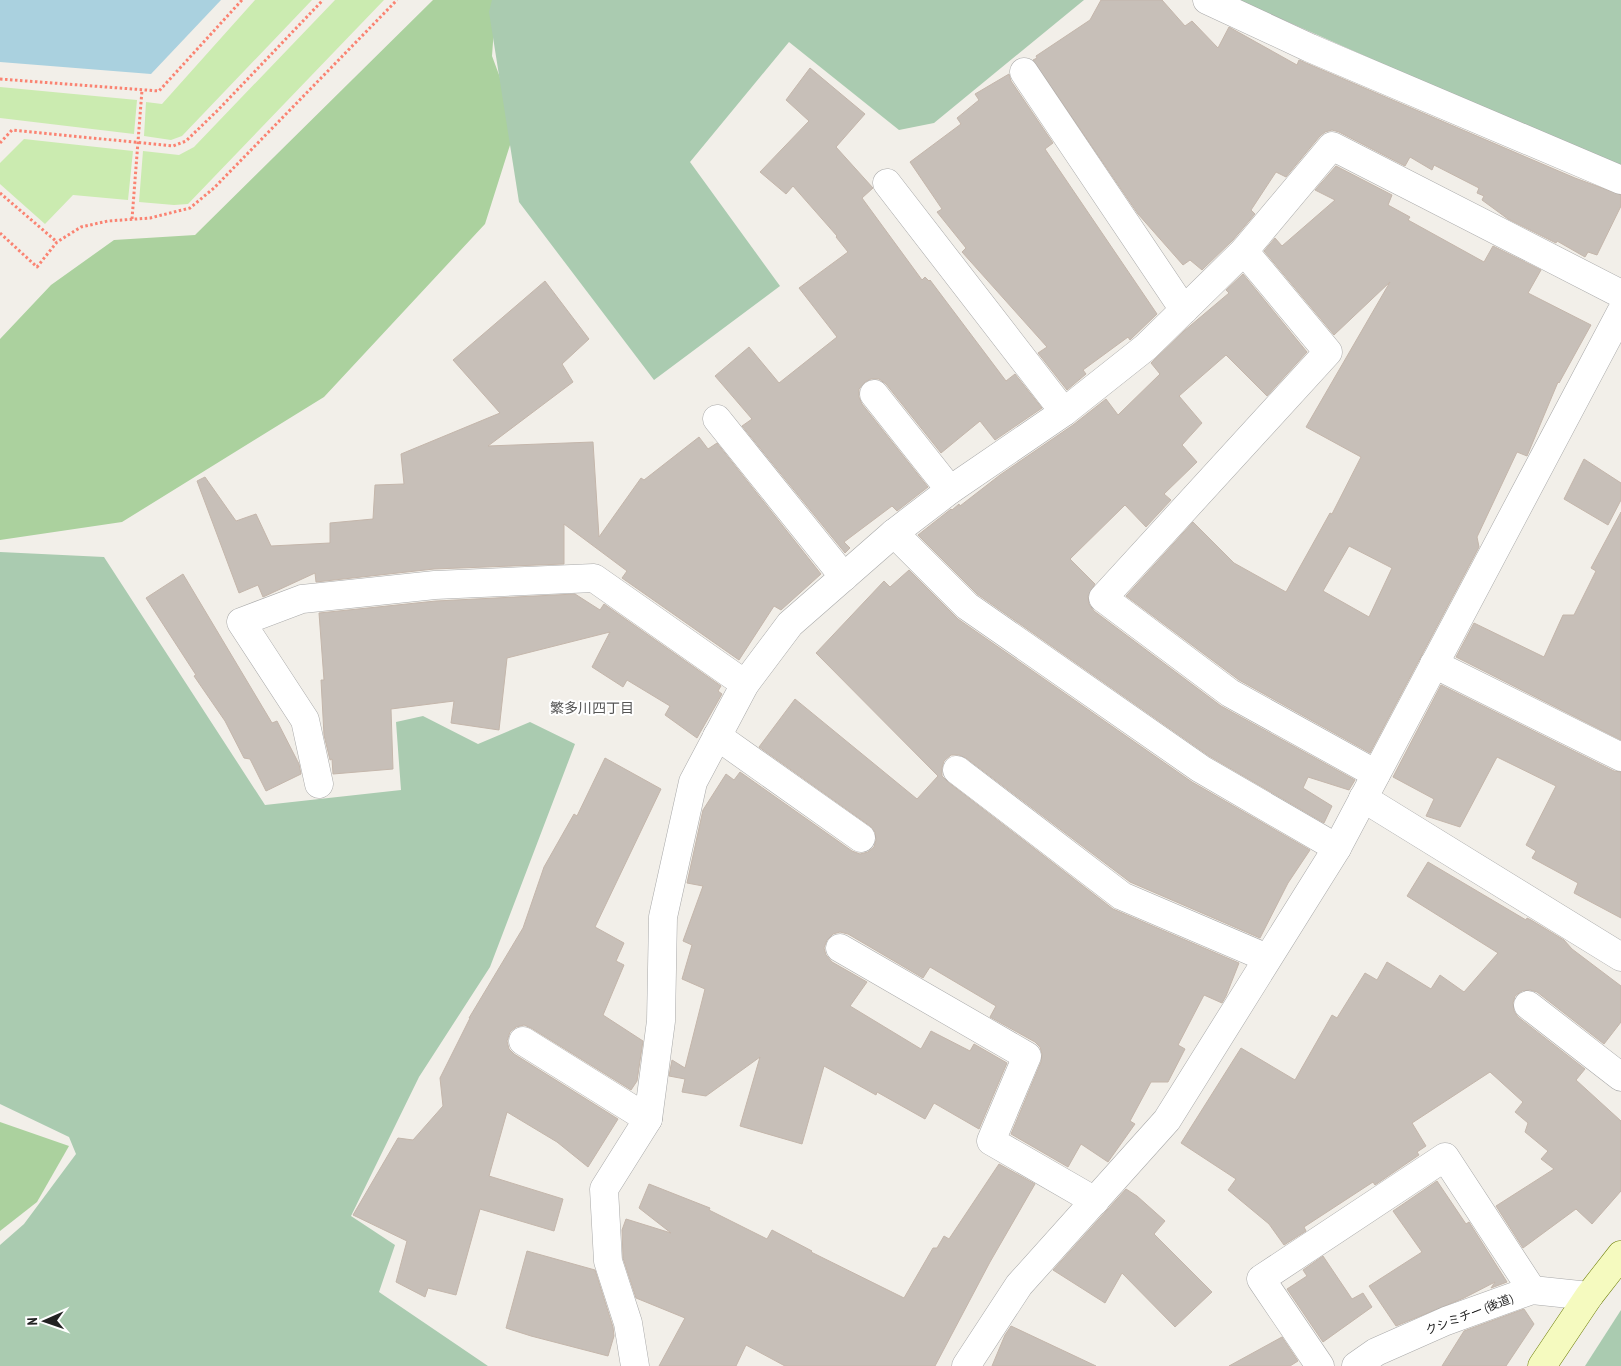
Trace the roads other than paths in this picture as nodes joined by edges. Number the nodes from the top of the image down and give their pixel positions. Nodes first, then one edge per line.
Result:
1 (1207, 0) edge
2 (1024, 72) dead end
3 (1621, 180) edge
4 (887, 184) dead end
5 (1244, 251) junction
6 (1621, 294) edge
7 (1184, 310) junction
8 (1621, 312) edge
9 (874, 394) dead end
10 (1064, 412) junction
11 (717, 419) dead end
12 (950, 490) junction
13 (894, 533) junction
14 (844, 577) junction
15 (1434, 664) junction
16 (745, 684) junction
17 (716, 736) junction
18 (1621, 757) edge
19 (957, 770) dead end
20 (1376, 774) junction
21 (319, 784) dead end
22 (1363, 798) junction
23 (861, 838) dead end
24 (1337, 848) junction
25 (840, 948) dead end
26 (1621, 957) edge
27 (1267, 958) junction
28 (1528, 1005) dead end
29 (523, 1041) dead end
30 (1621, 1078) edge
31 (648, 1119) junction
32 (1095, 1202) junction
33 (1621, 1254) edge
34 (1532, 1290) junction
35 (1589, 1296) junction
36 (635, 1366) edge
37 (966, 1366) edge
38 (1320, 1366) edge
39 (1356, 1366) edge
40 (1542, 1366) edge

1 - 3 street
2 - 7 street
4 - 10 street
5 - 6 street
5 - 7 street
5 - 20 street
7 - 10 street
8 - 15 street
9 - 12 street
10 - 12 street
11 - 14 street
12 - 13 street
13 - 14 street
13 - 24 street
14 - 16 street
15 - 18 street
15 - 20 street
16 - 17 street
16 - 21 street
17 - 23 street
17 - 31 street
19 - 27 street
20 - 22 street
22 - 24 street
22 - 26 street
24 - 27 street
25 - 32 street
27 - 32 street
28 - 30 street
29 - 31 street
31 - 36 street
32 - 37 street
33 - 35 street
34 - 35 street, クシミチー (後道)
34 - 38 street
34 - 39 street, クシミチー (後道)
35 - 40 street

